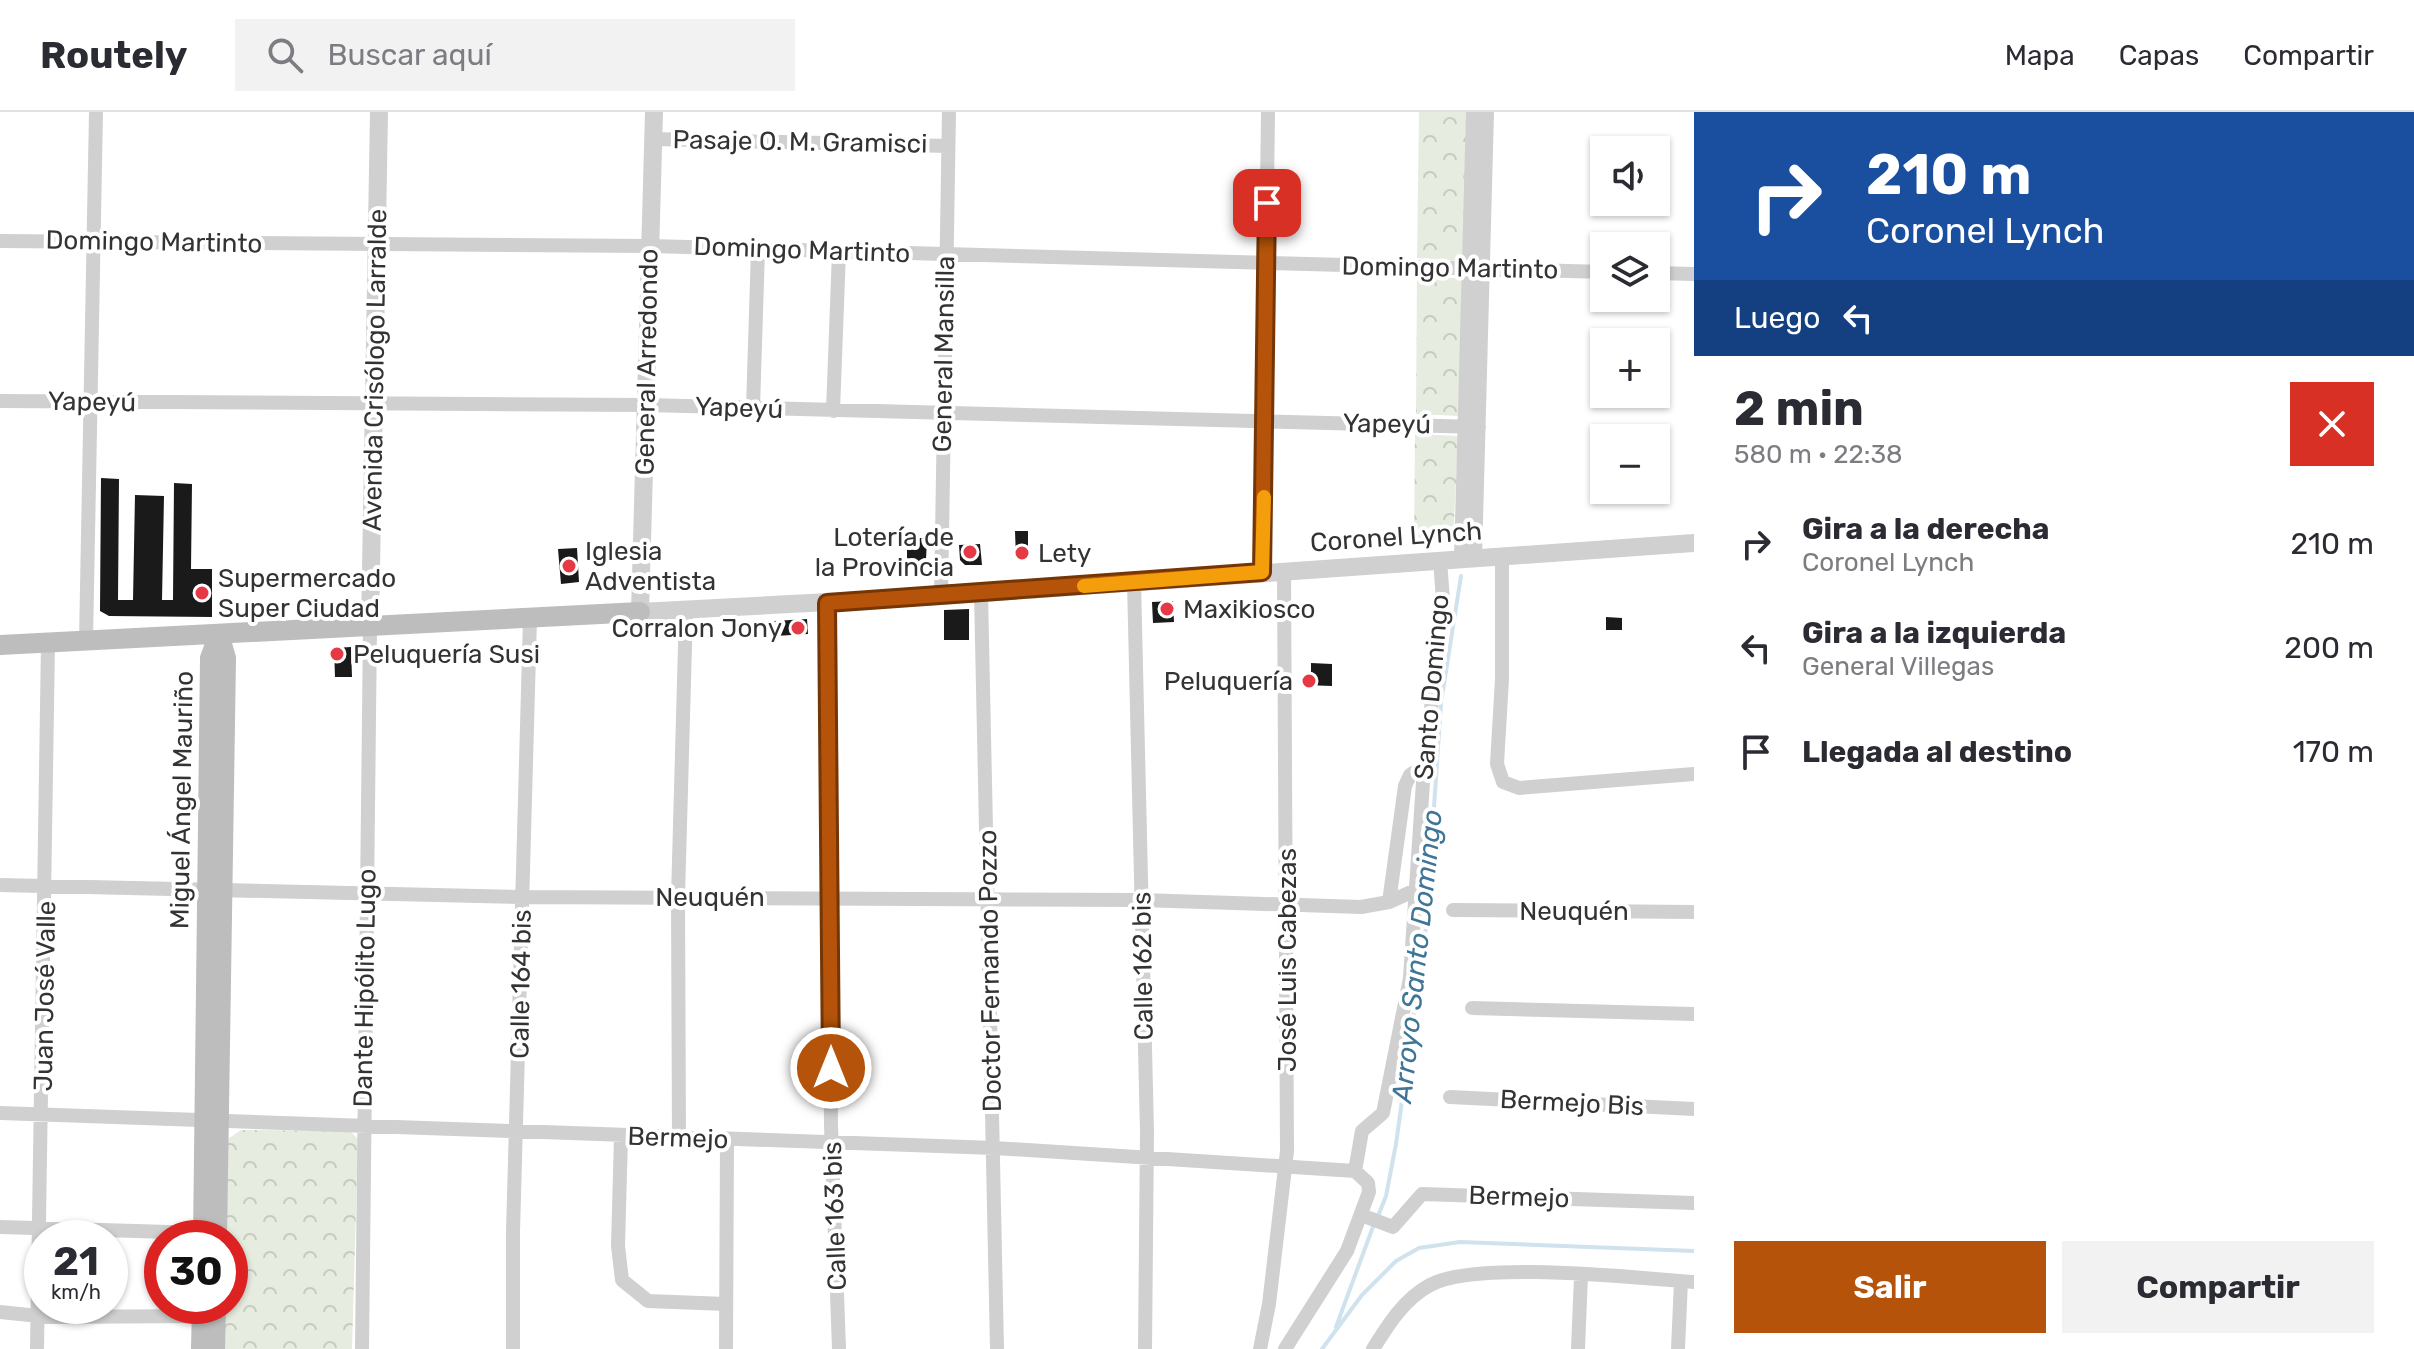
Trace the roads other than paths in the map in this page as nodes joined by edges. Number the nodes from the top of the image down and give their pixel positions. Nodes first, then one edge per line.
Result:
1 (96, 112) edge
2 (379, 112) edge
3 (654, 112) edge
4 (949, 112) edge
5 (1268, 112) edge
6 (1473, 112) edge
7 (1487, 112) edge
8 (653, 139) junction
9 (948, 146) junction
10 (0, 241) edge
11 (93, 242) junction
12 (378, 245) junction
13 (650, 246) junction
14 (758, 249) junction
15 (839, 252) junction
16 (947, 253) junction
17 (1267, 264) junction
18 (1476, 269) junction
19 (1590, 272) edge
20 (1670, 273) edge
21 (1694, 274) edge
22 (0, 401) edge
23 (92, 402) junction
24 (372, 405) junction
25 (647, 405) junction
26 (753, 408) junction
27 (833, 411) junction
28 (943, 414) junction
29 (1266, 422) junction
30 (1463, 426) junction
31 (1479, 427) junction
32 (1694, 543) edge
33 (1502, 556) junction
34 (1468, 558) junction
35 (1440, 560) junction
36 (1284, 570) junction
37 (1262, 572) junction
38 (1134, 582) junction
39 (981, 593) junction
40 (941, 596) junction
41 (827, 603) junction
42 (686, 610) junction
43 (640, 612) junction
44 (530, 618) junction
45 (370, 627) junction
46 (219, 634) junction
47 (86, 641) junction
48 (48, 643) junction
49 (0, 645) edge
50 (1425, 765) junction
51 (1694, 774) edge
52 (0, 885) edge
53 (47, 885) junction
54 (1418, 889) junction
55 (215, 890) junction
56 (367, 893) junction
57 (523, 897) junction
58 (678, 897) junction
59 (829, 897) junction
60 (1141, 900) junction
61 (989, 901) junction
62 (1389, 902) junction
63 (1288, 904) junction
64 (1453, 910) dead end
65 (1694, 912) edge
66 (1472, 1008) dead end
67 (1694, 1014) edge
68 (1450, 1097) dead end
69 (1694, 1109) edge
70 (0, 1113) edge
71 (43, 1114) junction
72 (212, 1123) junction
73 (363, 1127) junction
74 (519, 1132) junction
75 (621, 1136) junction
76 (679, 1139) junction
77 (727, 1141) junction
78 (833, 1143) junction
79 (995, 1148) junction
80 (1144, 1155) junction
81 (1284, 1164) junction
82 (1355, 1171) junction
83 (1694, 1203) edge
84 (1364, 1216) junction
85 (40, 1220) edge
86 (209, 1220) edge
87 (0, 1227) edge
88 (24, 1228) edge
89 (1581, 1276) junction
90 (1687, 1281) edge
91 (726, 1304) junction
92 (0, 1312) edge
93 (24, 1313) edge
94 (37, 1324) edge
95 (204, 1324) edge
96 (209, 1324) edge
97 (37, 1349) edge
98 (201, 1349) edge
99 (215, 1349) edge
100 (362, 1349) edge
101 (513, 1349) edge
102 (726, 1349) edge
103 (839, 1349) edge
104 (997, 1349) edge
105 (1145, 1349) edge
106 (1260, 1349) edge
107 (1285, 1349) edge
108 (1373, 1349) edge
109 (1578, 1349) edge
110 (1678, 1349) edge

1 - 11 street
2 - 12 street, Avenida Crisólogo Larralde
3 - 8 street, General Arredondo
4 - 9 street, General Mansilla
5 - 17 street
6 - 18 street
7 - 18 street
8 - 9 street, Pasaje O. M. Gramisci
8 - 13 street, General Arredondo
9 - 16 street, General Mansilla
10 - 11 street, Domingo Martinto
11 - 12 street, Domingo Martinto
11 - 23 street
12 - 13 street, Domingo Martinto
12 - 24 street, Avenida Crisólogo Larralde
13 - 14 street, Domingo Martinto
13 - 25 street, General Arredondo
14 - 15 street, Domingo Martinto
14 - 26 street
15 - 16 street, Domingo Martinto
15 - 27 street
16 - 17 street, Domingo Martinto
16 - 28 street, General Mansilla
17 - 18 street, Domingo Martinto
17 - 29 street
18 - 19 street, Domingo Martinto
18 - 30 street
18 - 31 street
20 - 21 street
22 - 23 street, Yapeyú
23 - 24 street, Yapeyú
23 - 47 street
24 - 25 street, Yapeyú
24 - 45 street, Avenida Crisólogo Larralde
25 - 26 street, Yapeyú
25 - 43 street, General Arredondo
26 - 27 street, Yapeyú
27 - 28 street, Yapeyú
28 - 29 street, Yapeyú
28 - 40 street, General Mansilla
29 - 30 street, Yapeyú
29 - 37 street
30 - 31 street, Yapeyú
30 - 34 street
31 - 34 street
32 - 33 street, Coronel Lynch
33 - 34 street, Coronel Lynch
33 - 51 street
34 - 35 street, Coronel Lynch
35 - 36 street, Coronel Lynch
35 - 50 street, Santo Domingo
36 - 37 street, Coronel Lynch
36 - 63 street, José Luis Cabezas
37 - 38 street, Coronel Lynch
38 - 39 street, Coronel Lynch
38 - 60 street, Calle 162 bis
39 - 40 street, Coronel Lynch
39 - 61 street, Doctor Fernando Pozzo
40 - 41 street, Coronel Lynch
41 - 42 street, Coronel Lynch
41 - 59 street, Calle 163 bis
42 - 43 street, Coronel Lynch
42 - 58 street
43 - 44 main road, Coronel Lynch
44 - 45 main road, Coronel Lynch
44 - 57 street, Calle 164 bis
45 - 46 main road, Coronel Lynch
45 - 56 street, Dante Hipólito Lugo
46 - 47 main road, Coronel Lynch
46 - 55 main road, Miguel Ángel Mauriño
47 - 48 main road, Coronel Lynch
48 - 49 main road, Coronel Lynch
48 - 53 street, Juan José Valle
50 - 54 street, Santo Domingo
50 - 62 street
52 - 53 street, Neuquén
53 - 55 street, Neuquén
53 - 71 street, Juan José Valle
54 - 62 street, Neuquén
54 - 82 street, Santo Domingo
55 - 56 street, Neuquén
55 - 72 main road, Miguel Ángel Mauriño
56 - 57 street, Neuquén
56 - 73 street, Dante Hipólito Lugo
57 - 58 street, Neuquén
57 - 74 street, Calle 164 bis
58 - 59 street, Neuquén
58 - 76 street
59 - 61 street, Neuquén
59 - 78 street, Calle 163 bis
60 - 61 street, Neuquén
60 - 63 street, Neuquén
60 - 80 street, Calle 162 bis
61 - 79 street, Doctor Fernando Pozzo
62 - 63 street, Neuquén
63 - 81 street, José Luis Cabezas
64 - 65 street, Neuquén
66 - 67 street
68 - 69 street, Bermejo Bis
70 - 71 street, Bermejo
71 - 72 street, Bermejo
71 - 85 street, Juan José Valle
72 - 73 street, Bermejo
72 - 86 main road, Miguel Ángel Mauriño
73 - 74 street, Bermejo
73 - 100 street, Dante Hipólito Lugo
74 - 75 street, Bermejo
74 - 101 street, Calle 164 bis
75 - 76 street, Bermejo
75 - 91 street
76 - 77 street, Bermejo
77 - 78 street, Bermejo
77 - 91 street
78 - 79 street, Bermejo
78 - 103 street, Calle 163 bis
79 - 80 street, Bermejo
79 - 104 street, Doctor Fernando Pozzo
80 - 81 street, Bermejo
80 - 105 street, Calle 162 bis
81 - 82 street, Bermejo
81 - 106 street, José Luis Cabezas
82 - 84 street, Santo Domingo
83 - 84 street, Bermejo
84 - 107 street, Santo Domingo
87 - 88 street
89 - 90 street
89 - 108 street
89 - 109 street
90 - 110 street
91 - 102 street
92 - 93 street
94 - 97 street, Juan José Valle
95 - 98 main road
96 - 99 main road

